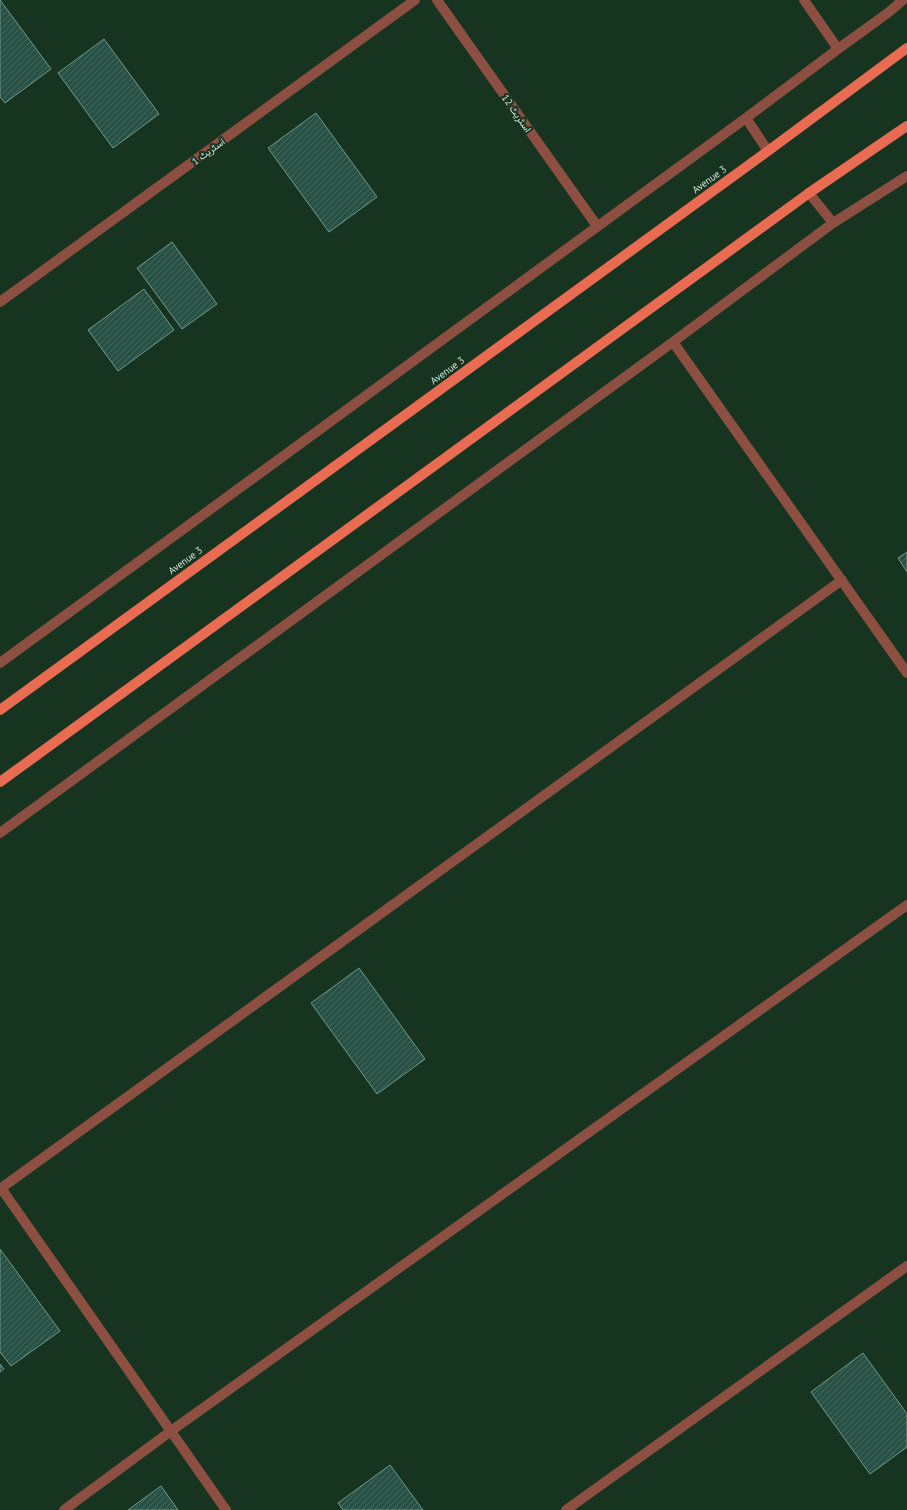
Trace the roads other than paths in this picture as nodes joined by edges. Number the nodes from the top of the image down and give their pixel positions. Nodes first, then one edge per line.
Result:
1 (415, 0) edge
2 (437, 0) edge
3 (804, 0) edge
4 (903, 0) edge
5 (907, 48) edge
6 (838, 49) junction
7 (746, 118) junction
8 (907, 126) edge
9 (768, 151) junction
10 (907, 176) edge
11 (809, 193) junction
12 (833, 223) junction
13 (597, 226) junction
14 (0, 302) edge
15 (673, 342) junction
16 (842, 580) junction
17 (0, 663) edge
18 (907, 673) edge
19 (0, 710) edge
20 (0, 782) edge
21 (0, 833) edge
22 (907, 905) edge
23 (1, 1189) edge
24 (907, 1266) edge
25 (171, 1431) junction
26 (64, 1510) edge
27 (226, 1510) edge
28 (566, 1510) edge

1 - 14 street, اسٹریٹ 1
2 - 13 street, اسٹریٹ 12
3 - 6 street
4 - 6 street
5 - 9 main road, Avenue 3
6 - 7 street
7 - 9 street
7 - 13 street
8 - 11 main road
9 - 19 main road, Avenue 3
10 - 12 street
11 - 12 street
11 - 20 main road
12 - 15 street
13 - 17 street
15 - 16 street
15 - 21 street
16 - 18 street
16 - 23 street
22 - 25 street
23 - 25 street
24 - 28 street
25 - 26 street
25 - 27 street

